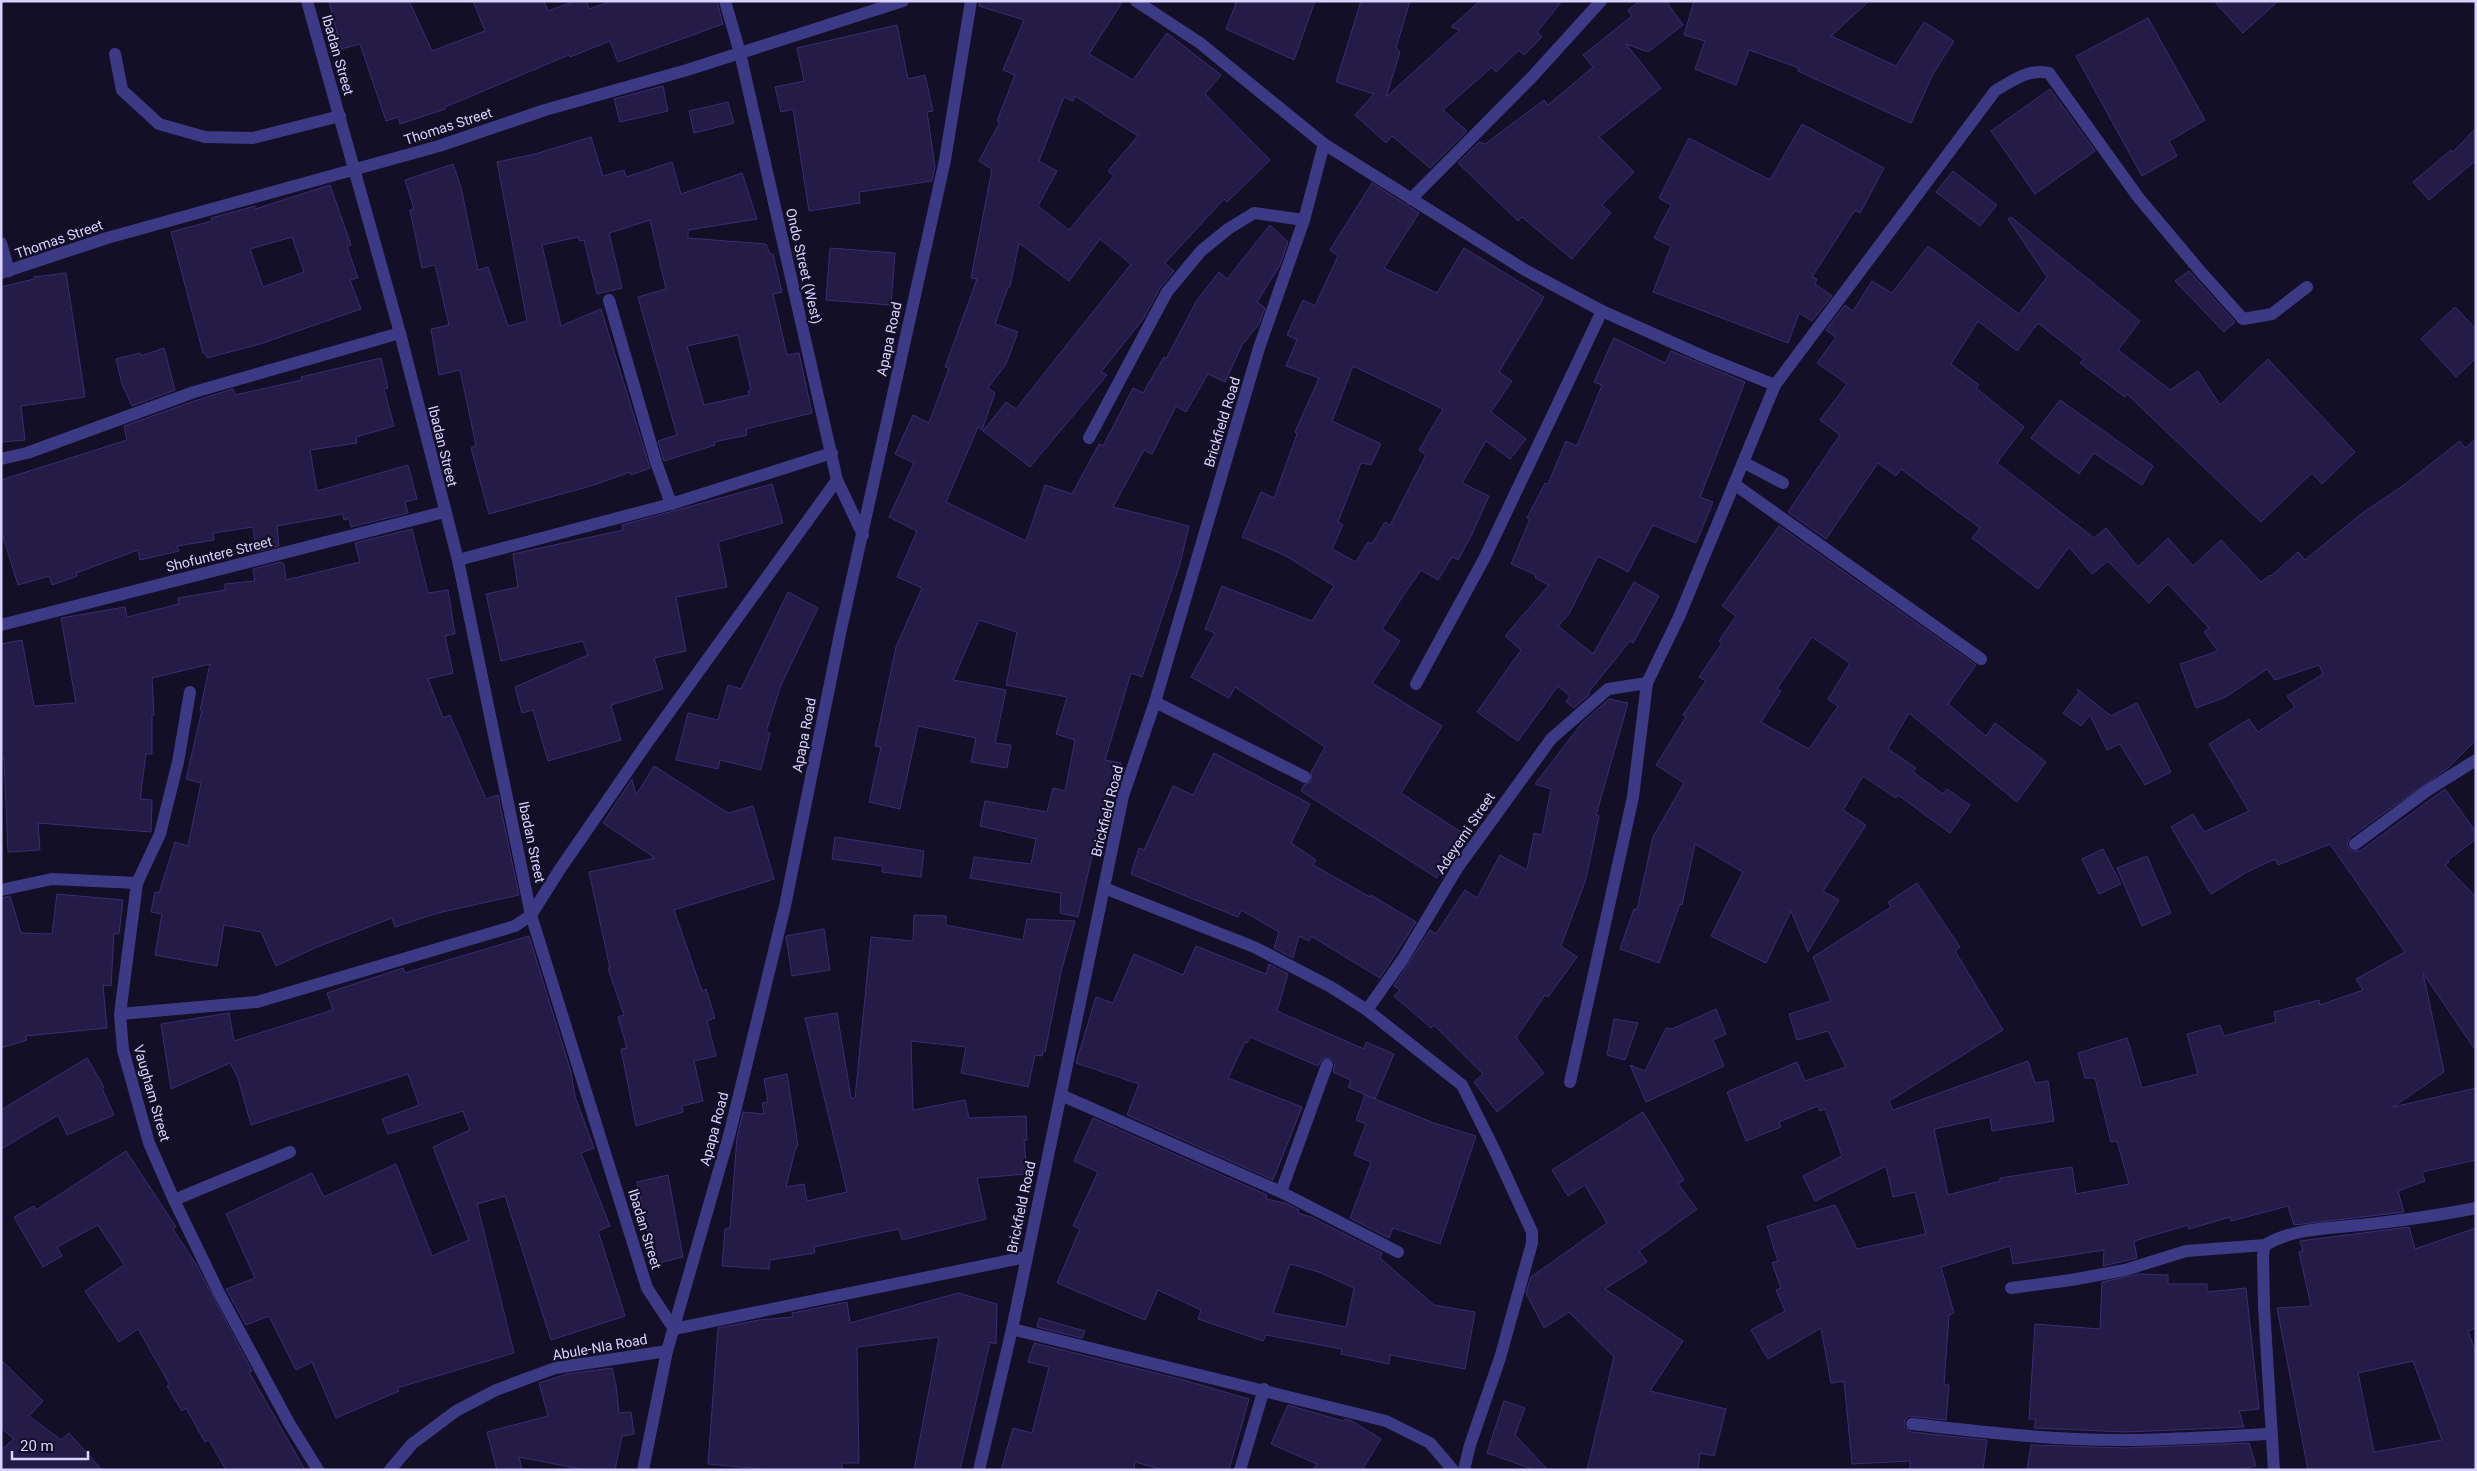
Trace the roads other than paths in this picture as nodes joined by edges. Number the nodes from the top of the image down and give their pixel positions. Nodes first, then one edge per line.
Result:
1 (308, 1) edge
2 (726, 1) edge
3 (902, 1) edge
4 (972, 1) edge
5 (1136, 1) edge
6 (1602, 1) edge
7 (740, 53) junction
8 (115, 54) dead end
9 (340, 116) junction
10 (1324, 144) junction
11 (355, 170) junction
12 (1411, 199) junction
13 (1304, 220) junction
14 (1, 243) edge
15 (5, 272) edge
16 (2307, 287) dead end
17 (608, 300) dead end
18 (1602, 311) junction
19 (400, 333) junction
20 (1775, 385) junction
21 (1089, 438) dead end
22 (832, 453) junction
23 (1, 459) edge
24 (1743, 462) junction
25 (837, 480) junction
26 (1783, 483) dead end
27 (1734, 484) junction
28 (671, 504) junction
29 (444, 512) junction
30 (863, 535) junction
31 (458, 560) junction
32 (1, 625) edge
33 (1981, 659) dead end
34 (1647, 683) junction
35 (1416, 684) dead end
36 (190, 692) dead end
37 (1155, 702) junction
38 (2476, 760) edge
39 (1305, 777) dead end
40 (2355, 844) dead end
41 (137, 883) junction
42 (1104, 888) junction
43 (1, 890) edge
44 (531, 915) junction
45 (1367, 1010) junction
46 (120, 1014) junction
47 (1327, 1065) dead end
48 (1570, 1082) dead end
49 (1061, 1095) junction
50 (290, 1152) dead end
51 (1281, 1192) junction
52 (174, 1200) junction
53 (2476, 1208) edge
54 (2265, 1244) junction
55 (1398, 1252) dead end
56 (1026, 1257) junction
57 (2011, 1288) dead end
58 (674, 1329) junction
59 (1012, 1329) junction
60 (667, 1351) junction
61 (1264, 1389) junction
62 (1912, 1424) dead end
63 (2271, 1434) junction
64 (318, 1470) edge
65 (390, 1470) edge
66 (643, 1470) edge
67 (979, 1470) edge
68 (1240, 1470) edge
69 (1453, 1470) edge
70 (1464, 1470) edge
71 (2274, 1470) edge

1 - 9 street, Ibadan Street
2 - 7 street, Ondo Street (West)
3 - 7 street, Thomas Street
4 - 30 street, Apapa Road
5 - 10 street
6 - 12 street
7 - 11 street, Thomas Street
7 - 22 street, Ondo Street (West)
8 - 9 street
9 - 11 street, Ibadan Street
10 - 12 street
10 - 13 street, Brickfield Road
11 - 15 street, Thomas Street
11 - 19 street, Ibadan Street
12 - 18 street
13 - 21 street
13 - 37 street, Brickfield Road
14 - 15 street
16 - 20 street
17 - 28 street
18 - 20 street
18 - 35 street
19 - 23 street
19 - 29 street, Ibadan Street
20 - 24 street
22 - 25 street, Ondo Street (West)
22 - 28 street
24 - 26 street
24 - 27 street
25 - 30 street, Ondo Street (West)
25 - 44 street
27 - 33 street
27 - 34 street
28 - 31 street
29 - 31 street, Ibadan Street
29 - 32 street, Shofuntere Street
30 - 58 street, Apapa Road
31 - 44 street, Ibadan Street
34 - 45 street, Adeyemi Street
34 - 48 street
36 - 41 street, Vaugham Street
37 - 39 street
37 - 42 street, Brickfield Road
38 - 40 street
41 - 43 street
41 - 46 street, Vaugham Street
42 - 45 street
42 - 49 street, Brickfield Road
44 - 46 street
44 - 58 street, Ibadan Street
45 - 70 street
46 - 52 street, Vaugham Street
47 - 51 street
49 - 51 street
49 - 56 street, Brickfield Road
50 - 52 street
51 - 55 street
52 - 64 street, Vaugham Street
53 - 54 street
54 - 57 street
54 - 63 street
56 - 58 street
56 - 59 street, Brickfield Road
58 - 60 street, Apapa Road
59 - 61 street
59 - 67 street, Brickfield Road
60 - 65 street, Abule-Nla Road
60 - 66 street, Apapa Road
61 - 68 street
61 - 69 street
62 - 63 street
63 - 71 street

